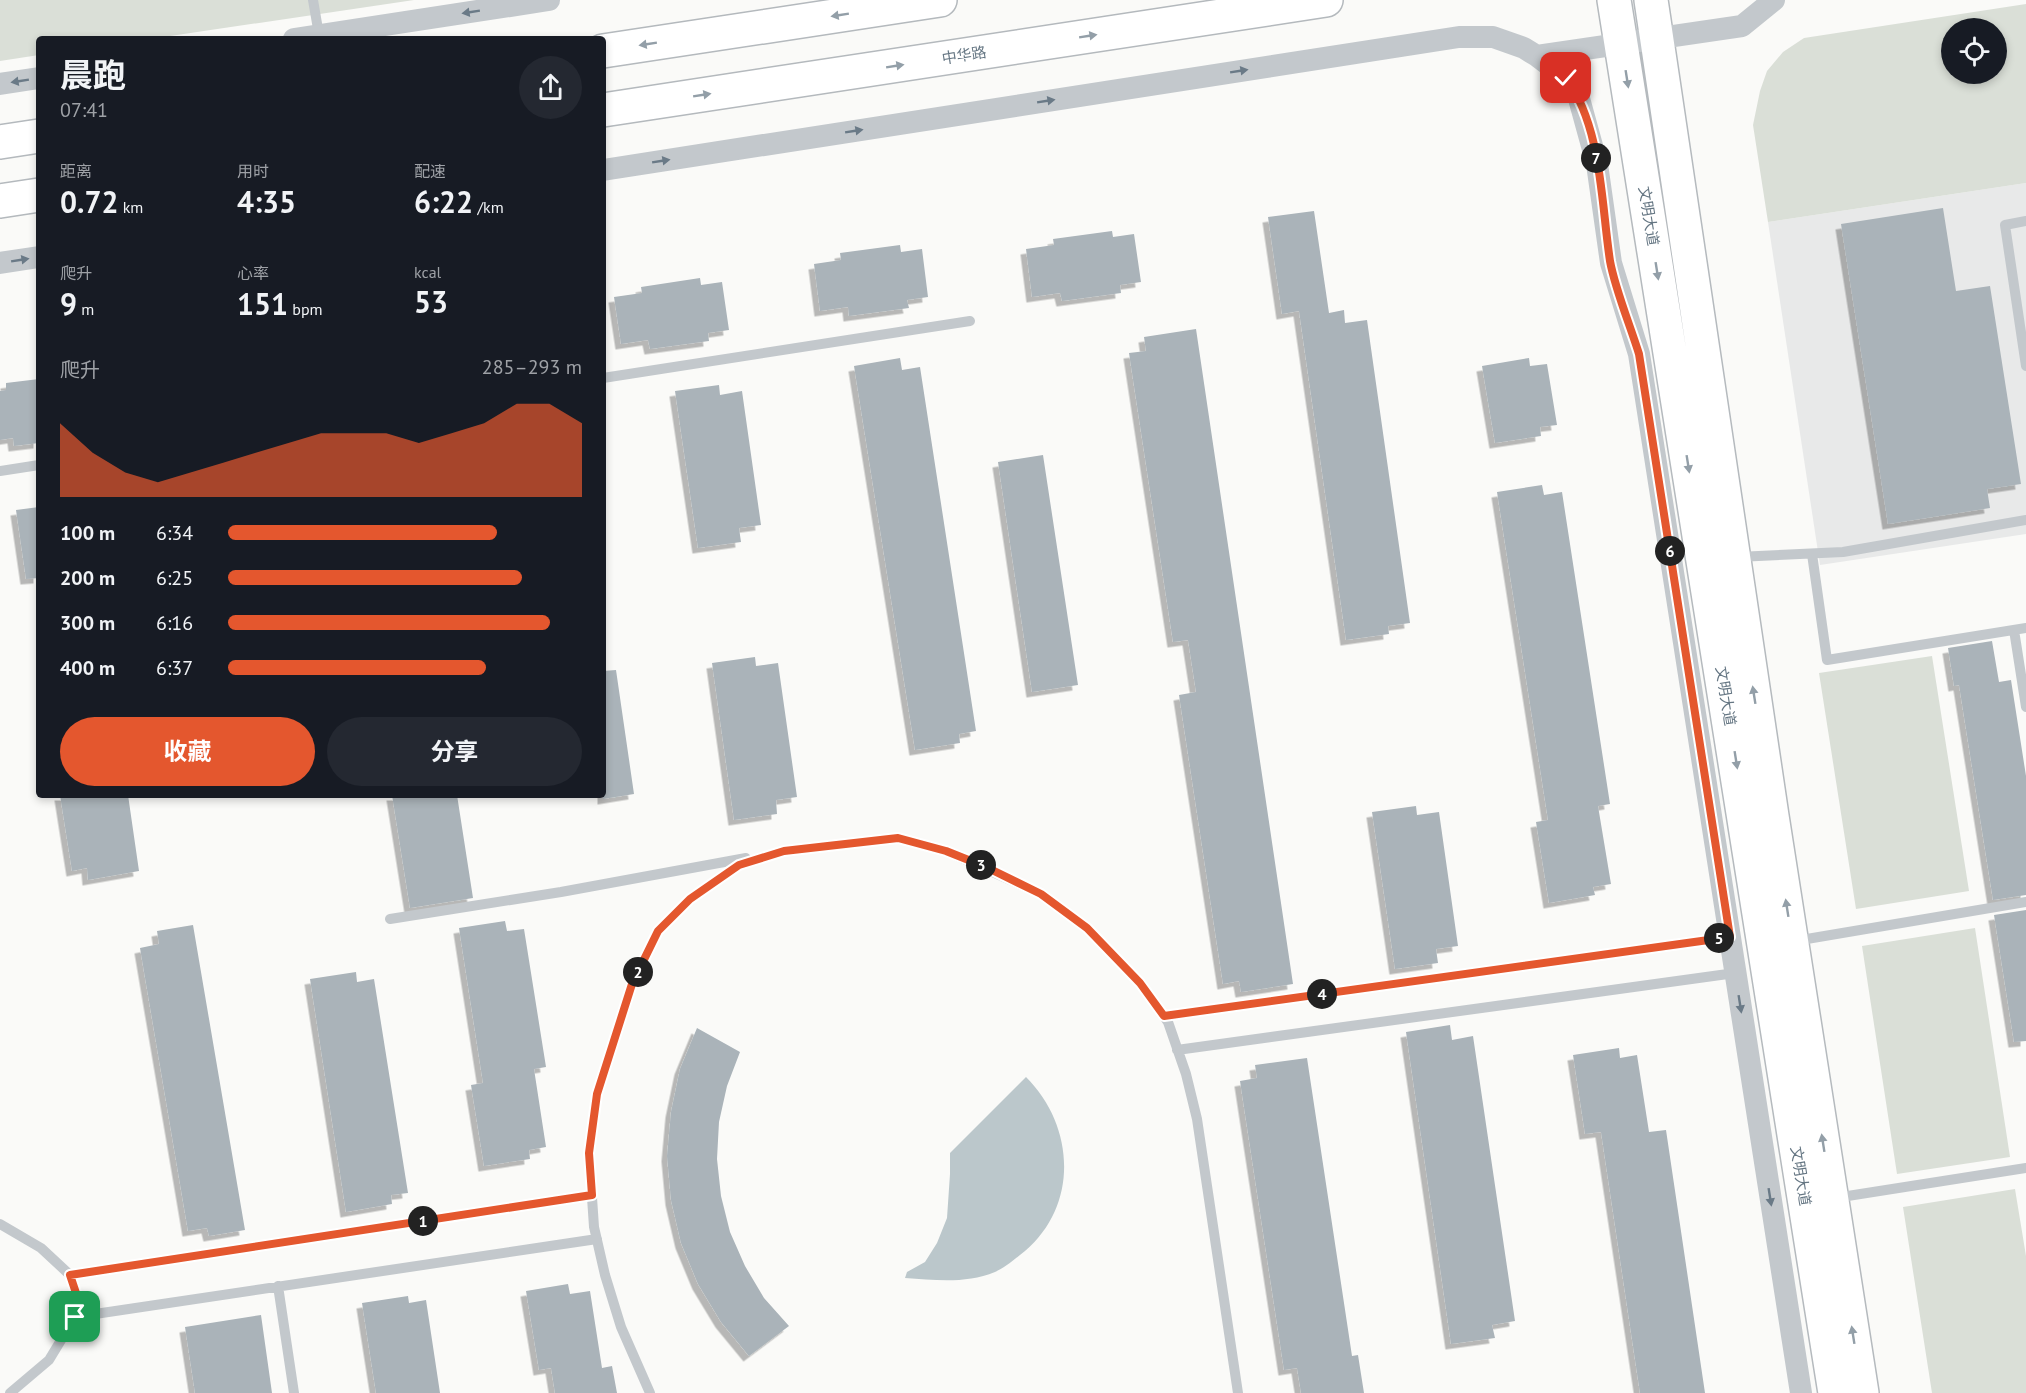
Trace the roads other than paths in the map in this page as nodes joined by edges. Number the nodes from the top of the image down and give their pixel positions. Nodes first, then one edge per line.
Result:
1 (313, 0) edge
2 (549, 0) edge
3 (940, 0) edge
4 (1326, 0) edge
5 (1614, 0) edge
6 (1651, 0) edge
7 (1774, 0) edge
8 (319, 35) junction
9 (313, 36) edge
10 (1656, 38) junction
11 (1621, 44) junction
12 (606, 51) edge
13 (1537, 56) junction
14 (36, 78) edge
15 (0, 84) edge
16 (606, 110) edge
17 (36, 136) edge
18 (0, 142) edge
19 (606, 170) edge
20 (36, 195) edge
21 (0, 201) edge
22 (2026, 222) edge
23 (36, 257) edge
24 (0, 263) edge
25 (970, 321) dead end
26 (2026, 366) edge
27 (606, 378) edge
28 (36, 465) edge
29 (0, 471) edge
30 (2026, 520) edge
31 (1812, 554) junction
32 (1734, 558) junction
33 (2026, 628) edge
34 (2014, 630) junction
35 (2026, 707) edge
36 (784, 851) junction
37 (2026, 902) edge
38 (390, 919) dead end
39 (1730, 937) junction
40 (1792, 942) junction
41 (1735, 972) junction
42 (1164, 1016) junction
43 (1177, 1050) junction
44 (2026, 1168) edge
45 (592, 1195) junction
46 (1832, 1198) junction
47 (0, 1224) edge
48 (597, 1239) junction
49 (70, 1275) junction
50 (278, 1286) junction
51 (75, 1317) junction
52 (10, 1393) edge
53 (294, 1393) edge
54 (650, 1393) edge
55 (1238, 1393) edge
56 (1801, 1393) edge
57 (1835, 1393) edge
58 (1862, 1393) edge

1 - 8 lane
2 -> 8 street
3 -> 12 main road
16 -> 4 main road, 中华路
5 - 11 main road, 文明大道
6 - 10 main road, 文明大道
7 - 10 street
8 - 9 street
10 - 11 street
10 - 32 main road, 文明大道
11 - 13 street
11 -> 57 main road, 文明大道
19 -> 13 street
13 - 39 street
14 -> 15 street
17 - 18 main road
20 - 21 main road
22 - 26 lane
24 -> 23 street
25 - 27 lane
28 - 29 lane
30 - 31 lane
31 - 32 lane
31 - 34 lane
40 -> 32 main road, 文明大道
33 - 34 lane
34 - 35 lane
36 - 38 lane
36 - 42 lane
36 - 45 lane
37 - 40 lane
39 - 41 street
39 - 42 lane
46 -> 40 main road, 文明大道
41 - 43 lane
41 -> 56 street
42 - 43 lane
43 - 55 lane
44 - 46 lane
45 - 48 lane
45 - 49 lane
58 -> 46 main road, 文明大道
47 - 49 lane
48 - 50 lane
48 - 54 lane
49 - 51 lane
50 - 51 lane
50 - 53 lane
51 - 52 lane

